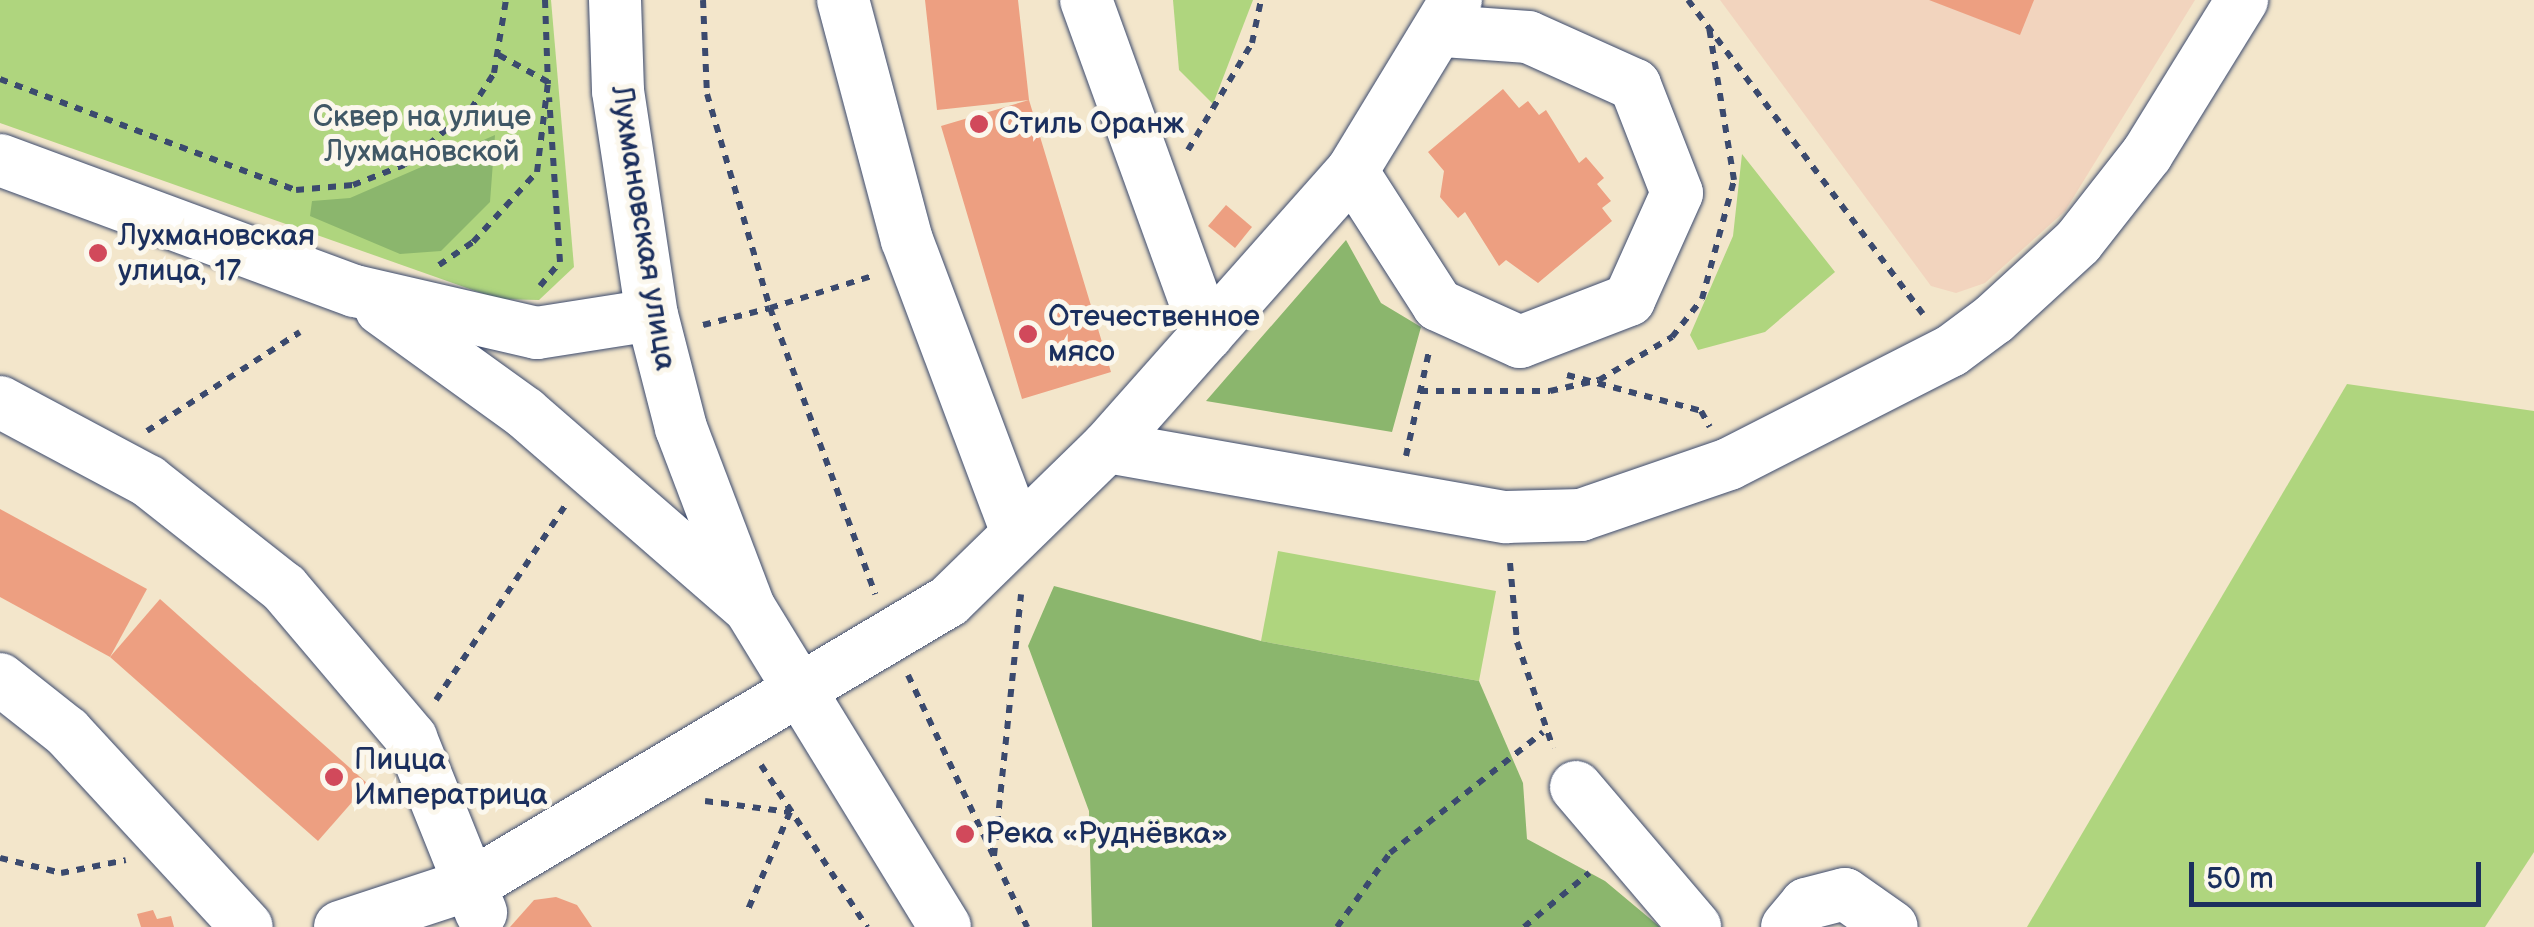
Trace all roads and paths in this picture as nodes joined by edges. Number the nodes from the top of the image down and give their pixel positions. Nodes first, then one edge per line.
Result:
1 (506, 0) edge
2 (545, 0) edge
3 (615, 0) edge
4 (703, 0) edge
5 (844, 0) edge
6 (1086, 0) edge
7 (1262, 0) edge
8 (1688, 0) edge
9 (2242, 0) edge
10 (1450, 15) edge
11 (497, 54) junction
12 (0, 79) edge
13 (548, 82) junction
14 (0, 160) edge
15 (1352, 171) junction
16 (1152, 193) junction
17 (916, 262) junction
18 (427, 266) dead end
19 (553, 275) dead end
20 (356, 291) junction
21 (1438, 305) junction
22 (770, 308) junction
23 (652, 315) junction
24 (703, 326) dead end
25 (300, 332) dead end
26 (1207, 335) junction
27 (1951, 351) junction
28 (1559, 372) dead end
29 (0, 402) edge
30 (1107, 447) junction
31 (112, 461) junction
32 (1729, 464) junction
33 (1396, 500) junction
34 (569, 501) dead end
35 (1506, 517) junction
36 (1020, 557) junction
37 (749, 608) junction
38 (893, 642) junction
39 (0, 679) edge
40 (800, 698) junction
41 (741, 731) junction
42 (1543, 732) junction
43 (411, 738) junction
44 (1576, 787) joint
45 (790, 812) junction
46 (171, 837) junction
47 (1621, 846) junction
48 (994, 857) junction
49 (0, 858) edge
50 (477, 898) junction
51 (746, 914) dead end
52 (398, 918) edge
53 (247, 927) edge
54 (340, 927) edge
55 (867, 927) edge
56 (945, 927) edge
57 (1027, 927) edge
58 (1337, 927) edge
59 (1524, 927) edge
60 (1695, 927) edge
61 (1787, 927) edge
62 (1892, 927) edge

1 - 11 path
2 - 13 path
3 - 23 street, Лухмановская улица
4 - 22 path
5 - 17 street
6 - 16 street
7 - 16 path
8 - 27 path
9 - 27 street
10 - 15 street
10 - 21 street
11 - 12 path
11 - 13 path
13 - 18 path
13 - 19 path
14 - 20 street
15 - 21 street
15 - 26 street
16 - 26 street
17 - 22 path
17 - 36 street
20 - 23 street
20 - 37 street
21 - 33 path
22 - 24 path
22 - 38 path
23 - 37 street, Лухмановская улица
25 - 31 path
26 - 30 street
27 - 32 street
28 - 32 path
29 - 31 street
30 - 33 street
30 - 36 street
31 - 43 street
32 - 35 street
33 - 35 street
34 - 43 path
35 - 42 path
36 - 38 street
36 - 48 path
37 - 40 street, Лухмановская улица
38 - 40 street
38 - 48 path
39 - 46 street
40 - 41 street
40 - 56 street, Лухмановская улица
41 - 45 path
41 - 50 street
42 - 44 path
42 - 58 path
43 - 50 street
44 - 47 street
45 - 51 path
45 - 55 path
46 - 49 path
46 - 53 street
47 - 59 path
47 - 60 street
48 - 57 path
50 - 52 street
52 - 54 street
61 - 62 street

